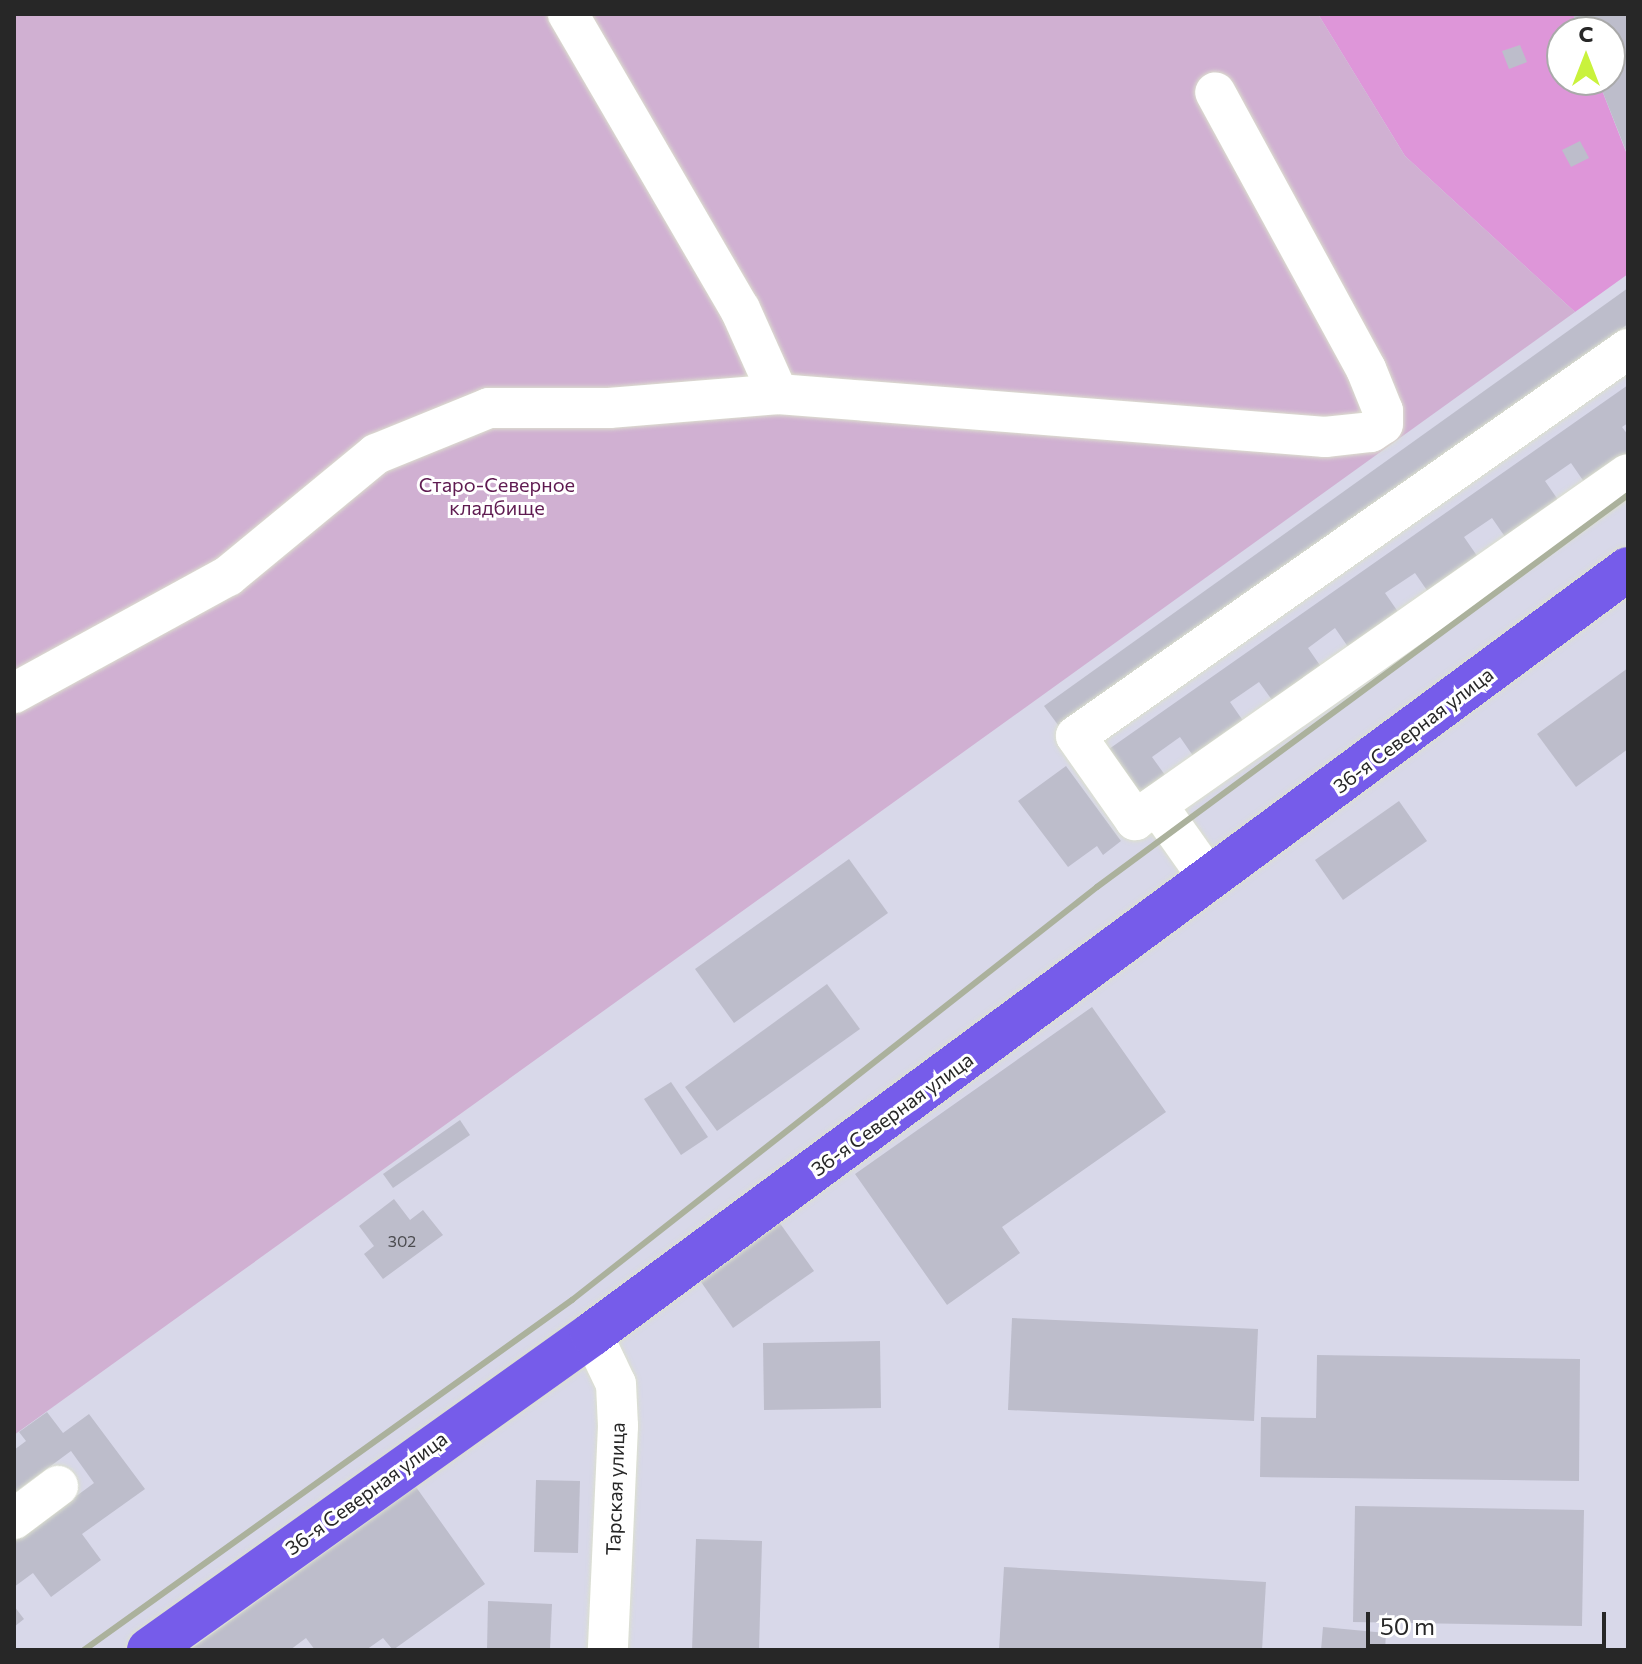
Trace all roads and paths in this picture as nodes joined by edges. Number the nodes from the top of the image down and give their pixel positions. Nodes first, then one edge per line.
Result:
1 (568, 14) edge
2 (1215, 92) dead end
3 (1628, 349) edge
4 (778, 394) junction
5 (1628, 474) edge
6 (1628, 569) edge
7 (14, 693) edge
8 (1157, 805) junction
9 (1210, 880) junction
10 (592, 1334) junction
11 (58, 1486) dead end
12 (14, 1519) edge
13 (149, 1650) edge
14 (608, 1650) edge

1 - 4 street
2 - 4 street
3 - 8 street
4 - 7 street
5 - 8 street
6 - 9 main road, 36-я Северная улица
8 - 9 street
9 - 10 main road, 36-я Северная улица
10 - 13 main road, 36-я Северная улица
10 - 14 street, Тарская улица
11 - 12 street

